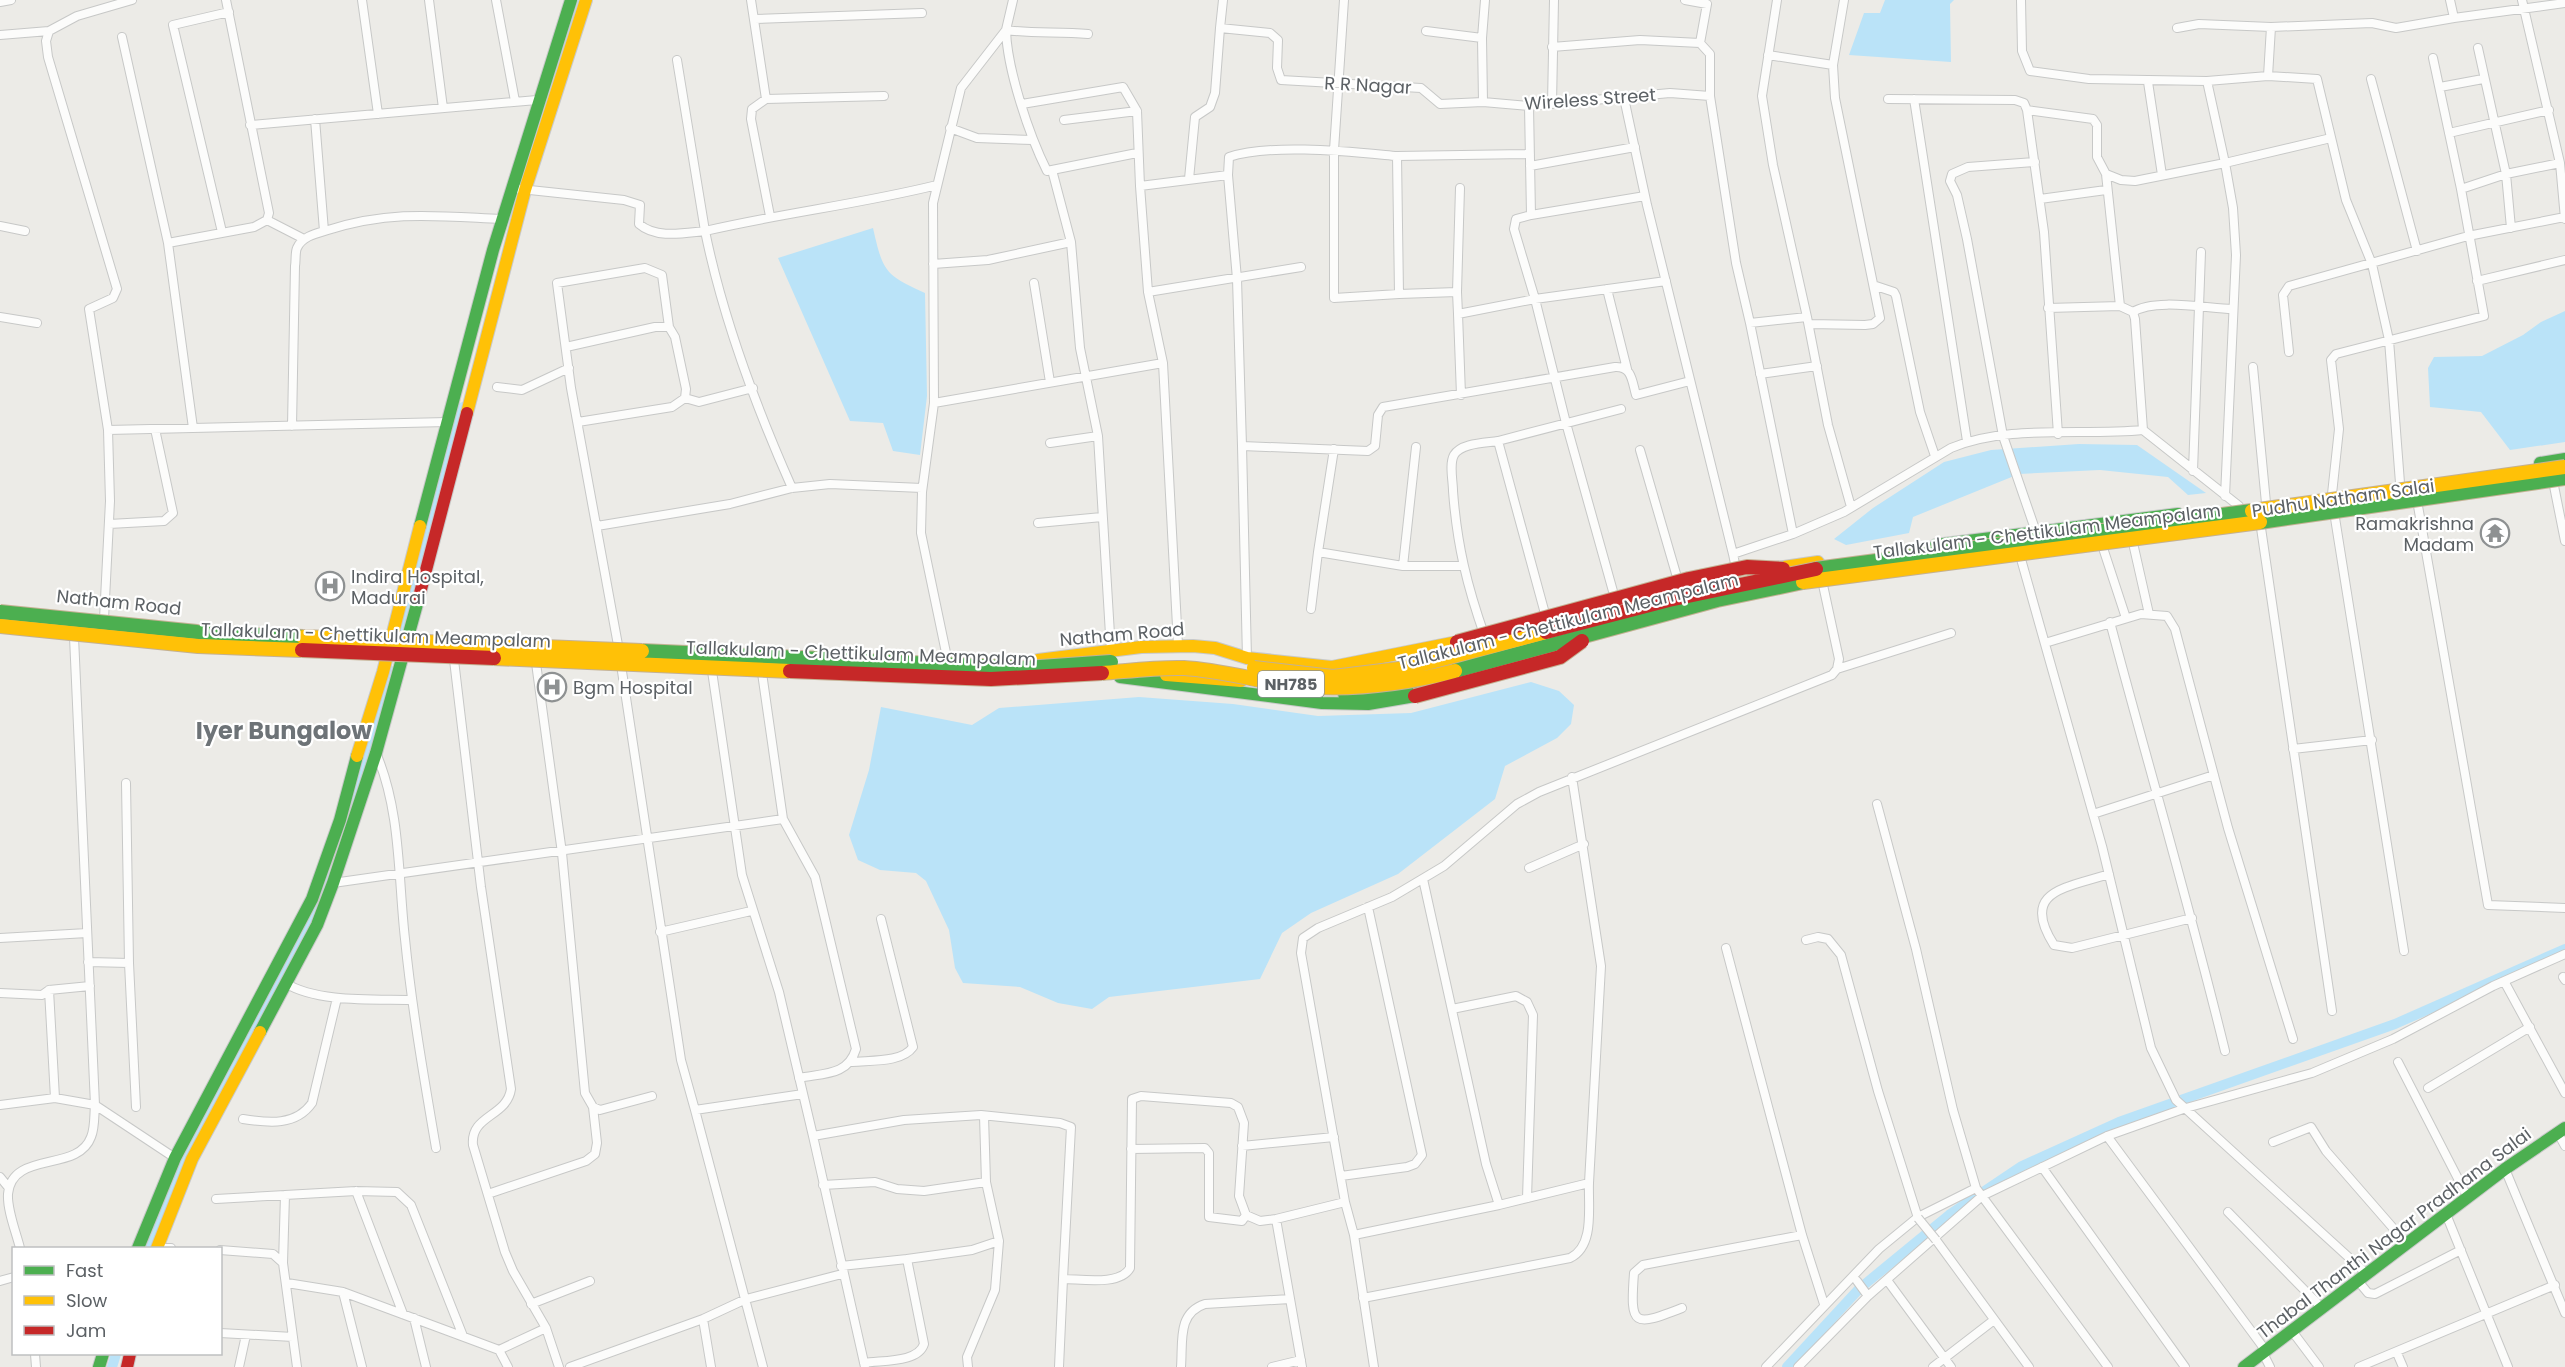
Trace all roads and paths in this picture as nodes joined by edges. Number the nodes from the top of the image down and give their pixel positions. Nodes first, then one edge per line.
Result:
1 (11, 0) edge
2 (132, 0) edge
3 (226, 0) edge
4 (362, 0) edge
5 (429, 0) edge
6 (496, 0) edge
7 (571, 0) edge
8 (586, 0) edge
9 (751, 0) edge
10 (1013, 0) edge
11 (1223, 0) edge
12 (1344, 0) edge
13 (1485, 0) edge
14 (1554, 0) edge
15 (1685, 0) edge
16 (1777, 0) edge
17 (1844, 0) edge
18 (2021, 0) edge
19 (2450, 0) edge
20 (0, 2) edge
21 (1707, 2) edge
22 (2565, 3) edge
23 (2522, 4) edge
24 (229, 12) junction
25 (922, 13) dead end
26 (2454, 18) junction
27 (754, 19) junction
28 (2271, 27) junction
29 (1220, 28) junction
30 (2177, 28) dead end
31 (1006, 30) junction
32 (49, 31) junction
33 (1426, 31) dead end
34 (1088, 34) dead end
35 (0, 35) edge
36 (122, 38) dead end
37 (1482, 38) junction
38 (1700, 43) junction
39 (1552, 47) junction
40 (2478, 48) dead end
41 (1768, 55) junction
42 (2433, 58) dead end
43 (677, 60) dead end
44 (1833, 65) junction
45 (2268, 76) junction
46 (2371, 79) dead end
47 (2483, 79) junction
48 (2207, 81) junction
49 (2148, 82) junction
50 (1339, 83) junction
51 (2440, 87) junction
52 (884, 96) dead end
53 (1710, 96) junction
54 (1624, 98) junction
55 (766, 99) junction
56 (1888, 99) dead end
57 (1914, 99) junction
58 (537, 100) junction
59 (515, 101) junction
60 (1483, 102) junction
61 (1022, 104) junction
62 (1552, 104) junction
63 (1529, 106) junction
64 (443, 108) junction
65 (2027, 110) junction
66 (2549, 110) junction
67 (1137, 111) junction
68 (378, 114) junction
69 (315, 119) junction
70 (1064, 120) dead end
71 (2494, 123) junction
72 (250, 125) junction
73 (950, 128) junction
74 (2449, 132) junction
75 (2331, 138) junction
76 (1032, 140) junction
77 (1635, 147) junction
78 (1334, 150) junction
79 (1137, 153) junction
80 (1530, 154) junction
81 (1397, 156) junction
82 (2035, 162) junction
83 (2225, 163) junction
84 (2560, 163) junction
85 (1530, 166) junction
86 (1052, 170) junction
87 (2106, 174) junction
88 (2506, 174) junction
89 (1228, 175) junction
90 (2162, 175) junction
91 (1189, 179) junction
92 (937, 185) junction
93 (1140, 186) junction
94 (1460, 188) dead end
95 (518, 189) junction
96 (2461, 189) junction
97 (2106, 190) junction
98 (1645, 196) junction
99 (2040, 199) junction
100 (1531, 215) junction
101 (770, 216) junction
102 (2565, 218) edge
103 (501, 219) junction
104 (267, 220) junction
105 (0, 226) edge
106 (2511, 228) junction
107 (26, 231) dead end
108 (324, 231) junction
109 (705, 231) junction
110 (222, 232) junction
111 (2468, 236) junction
112 (304, 239) junction
113 (1071, 242) junction
114 (168, 243) junction
115 (2417, 251) junction
116 (2201, 252) dead end
117 (2565, 260) edge
118 (933, 264) junction
119 (2372, 264) junction
120 (1301, 267) dead end
121 (1237, 279) junction
122 (1666, 281) junction
123 (2477, 281) junction
124 (1035, 284) dead end
125 (1875, 286) junction
126 (1607, 289) junction
127 (1148, 292) junction
128 (1456, 292) junction
129 (1399, 294) junction
130 (1535, 299) junction
131 (2120, 306) junction
132 (2048, 308) junction
133 (2197, 308) junction
134 (2232, 309) junction
135 (2133, 312) junction
136 (1458, 314) junction
137 (0, 317) edge
138 (1808, 320) junction
139 (37, 323) dead end
140 (1750, 323) junction
141 (669, 327) junction
142 (2389, 340) junction
143 (566, 347) junction
144 (2289, 352) dead end
145 (1163, 363) junction
146 (1817, 366) junction
147 (2253, 367) dead end
148 (569, 368) junction
149 (1627, 369) junction
150 (1760, 374) junction
151 (1087, 377) junction
152 (1554, 379) junction
153 (1690, 381) junction
154 (1050, 382) junction
155 (497, 387) dead end
156 (753, 388) junction
157 (1461, 395) junction
158 (685, 398) junction
159 (934, 403) junction
160 (1622, 409) dead end
161 (447, 422) junction
162 (578, 422) junction
163 (1566, 423) junction
164 (292, 426) junction
165 (193, 428) junction
166 (108, 429) junction
167 (155, 429) junction
168 (2143, 430) junction
169 (2058, 434) junction
170 (1098, 436) junction
171 (2003, 436) junction
172 (1498, 441) junction
173 (1967, 441) junction
174 (1050, 443) dead end
175 (1242, 446) junction
176 (1416, 447) dead end
177 (1334, 449) junction
178 (1640, 450) dead end
179 (1935, 456) junction
180 (2565, 459) edge
181 (2565, 467) edge
182 (2193, 471) junction
183 (2561, 482) edge
184 (2400, 483) junction
185 (792, 488) junction
186 (922, 488) junction
187 (2332, 494) junction
188 (2225, 496) junction
189 (2266, 503) junction
190 (2239, 506) junction
191 (2418, 506) junction
192 (1851, 507) junction
193 (1102, 517) junction
194 (2335, 518) junction
195 (1038, 523) dead end
196 (109, 524) junction
197 (597, 526) junction
198 (2261, 528) junction
199 (2036, 532) junction
200 (1793, 534) junction
201 (2565, 541) edge
202 (2133, 543) junction
203 (2103, 548) junction
204 (1318, 552) junction
205 (1733, 554) junction
206 (2021, 558) junction
207 (1403, 566) junction
208 (1462, 566) junction
209 (1805, 570) junction
210 (1737, 576) junction
211 (1823, 585) junction
212 (1680, 587) junction
213 (1616, 604) junction
214 (1311, 609) dead end
215 (0, 610) edge
216 (2149, 614) junction
217 (2126, 618) junction
218 (104, 619) junction
219 (1548, 622) junction
220 (2110, 622) junction
221 (0, 628) edge
222 (1952, 633) dead end
223 (392, 634) junction
224 (410, 635) junction
225 (1590, 635) junction
226 (74, 638) junction
227 (1486, 639) junction
228 (2045, 643) junction
229 (618, 645) junction
230 (1178, 645) junction
231 (1111, 651) junction
232 (387, 656) junction
233 (404, 656) junction
234 (1244, 656) junction
235 (454, 660) junction
236 (948, 660) junction
237 (536, 663) junction
238 (621, 667) junction
239 (1332, 667) junction
240 (1837, 669) junction
241 (712, 671) junction
242 (762, 673) junction
243 (1120, 677) junction
244 (952, 681) junction
245 (2372, 740) junction
246 (2293, 749) junction
247 (376, 753) junction
248 (2214, 775) junction
249 (1572, 777) junction
250 (126, 783) dead end
251 (2155, 792) junction
252 (1877, 804) dead end
253 (2092, 814) junction
254 (783, 819) junction
255 (734, 827) junction
256 (647, 840) junction
257 (1584, 844) junction
258 (562, 853) junction
259 (477, 861) junction
260 (1529, 868) dead end
261 (2109, 874) junction
262 (398, 875) junction
263 (1423, 879) junction
264 (333, 883) junction
265 (1368, 908) junction
266 (2565, 908) edge
267 (751, 911) junction
268 (2192, 918) junction
269 (881, 919) dead end
270 (660, 932) junction
271 (87, 933) junction
272 (2123, 934) junction
273 (0, 938) edge
274 (1806, 940) dead end
275 (1726, 948) dead end
276 (2404, 951) dead end
277 (2565, 954) edge
278 (88, 962) junction
279 (129, 963) junction
280 (2504, 981) junction
281 (285, 983) junction
282 (90, 986) junction
283 (49, 990) junction
284 (0, 993) edge
285 (337, 998) junction
286 (411, 1000) junction
287 (1452, 1009) junction
288 (2332, 1011) dead end
289 (2530, 1027) junction
290 (2293, 1039) dead end
291 (2225, 1051) dead end
292 (852, 1062) junction
293 (2398, 1062) dead end
294 (799, 1078) junction
295 (2428, 1088) dead end
296 (2565, 1093) edge
297 (803, 1094) junction
298 (652, 1096) dead end
299 (55, 1098) junction
300 (0, 1105) edge
301 (95, 1105) junction
302 (136, 1107) dead end
303 (593, 1107) junction
304 (2186, 1108) junction
305 (695, 1110) junction
306 (984, 1116) junction
307 (243, 1119) dead end
308 (2562, 1130) edge
309 (813, 1136) junction
310 (2107, 1136) junction
311 (1334, 1137) junction
312 (2273, 1142) dead end
313 (1242, 1146) junction
314 (2565, 1146) edge
315 (436, 1148) dead end
316 (1131, 1149) junction
317 (175, 1158) junction
318 (2042, 1167) junction
319 (2505, 1169) junction
320 (1341, 1176) junction
321 (0, 1177) edge
322 (986, 1182) junction
323 (1589, 1183) junction
324 (823, 1185) junction
325 (9, 1188) junction
326 (356, 1191) junction
327 (1979, 1192) junction
328 (488, 1194) junction
329 (285, 1196) junction
330 (1527, 1198) junction
331 (2468, 1198) junction
332 (216, 1199) dead end
333 (1345, 1202) junction
334 (1498, 1205) junction
335 (2228, 1212) dead end
336 (2446, 1214) junction
337 (1246, 1215) junction
338 (1918, 1217) junction
339 (1276, 1219) junction
340 (1354, 1235) junction
341 (1802, 1235) junction
342 (999, 1241) junction
343 (2407, 1244) junction
344 (20, 1247) edge
345 (138, 1247) edge
346 (158, 1247) edge
347 (222, 1250) edge
348 (2461, 1250) junction
349 (907, 1259) junction
350 (283, 1263) junction
351 (842, 1270) junction
352 (2363, 1278) junction
353 (1063, 1279) junction
354 (1887, 1280) junction
355 (590, 1281) dead end
356 (1857, 1281) dead end
357 (287, 1283) junction
358 (2556, 1285) junction
359 (343, 1292) junction
360 (1866, 1294) junction
361 (1363, 1298) junction
362 (746, 1299) junction
363 (1290, 1299) junction
364 (531, 1304) junction
365 (1824, 1304) junction
366 (1682, 1308) dead end
367 (2322, 1308) junction
368 (2487, 1313) junction
369 (2565, 1313) edge
370 (403, 1314) junction
371 (414, 1318) junction
372 (704, 1319) junction
373 (1994, 1320) junction
374 (546, 1328) junction
375 (2292, 1331) junction
376 (222, 1333) edge
377 (246, 1335) junction
378 (463, 1336) junction
379 (293, 1337) junction
380 (499, 1350) junction
381 (2264, 1352) junction
382 (2397, 1353) junction
383 (1945, 1359) junction
384 (1301, 1363) edge
385 (865, 1365) edge
386 (239, 1367) edge
387 (297, 1367) edge
388 (362, 1367) edge
389 (426, 1367) edge
390 (508, 1367) edge
391 (559, 1367) edge
392 (570, 1367) edge
393 (711, 1367) edge
394 (763, 1367) edge
395 (968, 1367) edge
396 (1059, 1367) edge
397 (1181, 1367) edge
398 (1272, 1367) edge
399 (1374, 1367) edge
400 (1766, 1367) edge
401 (1798, 1367) edge
402 (1933, 1367) edge
403 (1950, 1367) edge
404 (2029, 1367) edge
405 (2108, 1367) edge
406 (2185, 1367) edge
407 (2244, 1367) edge
408 (2270, 1367) edge
409 (2319, 1367) edge
410 (2359, 1367) edge
411 (2403, 1367) edge
412 (2508, 1367) edge

1 - 20 street
2 - 32 street
3 - 24 street
4 - 68 street
5 - 64 street
6 - 59 street
7 - 58 main road
8 - 95 main road
9 - 27 street
10 - 31 street
11 - 29 street
12 - 50 street
13 - 37 street
14 - 39 street
15 - 21 street
16 - 41 street
17 - 44 street
18 - 49 street
19 - 26 street
21 - 38 street
22 - 23 street
23 - 26 street
23 - 66 street
24 - 72 street
24 - 110 street
25 - 27 street
26 - 28 street
27 - 55 street
28 - 30 street
28 - 45 street
29 - 50 street, R R Nagar
29 - 91 street
31 - 34 street
31 - 61 street
31 - 73 street
32 - 35 street
32 - 166 street
33 - 37 street
36 - 114 street
37 - 60 street
38 - 39 street
38 - 53 street
39 - 62 street
40 - 47 street
41 - 44 street
41 - 138 street
42 - 51 street
43 - 109 street
44 - 125 street
45 - 48 street
45 - 75 street
46 - 115 street
47 - 51 street
47 - 71 street
48 - 49 street
48 - 83 street
49 - 90 street
50 - 60 street, R R Nagar
50 - 78 street
51 - 74 street
52 - 55 street
53 - 54 street, Wireless Street
53 - 140 street
54 - 62 street, Wireless Street
54 - 77 street
55 - 101 street
56 - 57 street
57 - 65 street
57 - 173 street
58 - 59 street
58 - 95 main road
59 - 64 street
60 - 63 street, Wireless Street
61 - 67 street
61 - 76 street
62 - 63 street, Wireless Street
63 - 80 street
64 - 68 street
65 - 82 street
65 - 87 street
66 - 71 street
66 - 84 street
67 - 70 street
67 - 79 street
68 - 69 street
69 - 72 street
69 - 108 street
71 - 74 street
71 - 88 street
72 - 104 street
73 - 76 street
73 - 92 street
74 - 96 street
75 - 83 street
75 - 119 street
76 - 86 street
77 - 85 street
77 - 98 street
78 - 81 street
78 - 89 street
78 - 129 street
79 - 86 street
79 - 93 street
80 - 81 street
80 - 85 street
81 - 129 street
82 - 99 street
82 - 171 street
83 - 90 street
83 - 134 street
84 - 88 street
84 - 102 street
85 - 100 street
86 - 113 street
87 - 90 street
87 - 97 street
88 - 96 street
88 - 106 street
89 - 91 street
89 - 121 street
91 - 93 street
92 - 101 street
92 - 118 street
93 - 127 street
94 - 128 street
95 - 103 main road
95 - 109 street
95 - 224 main road
96 - 111 street
97 - 99 street
97 - 131 street
98 - 100 street
98 - 122 street
99 - 132 street
100 - 130 street
101 - 109 street
102 - 106 street
103 - 108 street
103 - 161 main road
104 - 110 street
104 - 112 street
105 - 107 street
106 - 111 street
108 - 112 street
109 - 156 street
110 - 114 street
111 - 115 street
111 - 123 street
112 - 164 street
113 - 118 street
113 - 151 street
114 - 165 street
115 - 119 street
116 - 133 street
117 - 123 street
118 - 159 street
119 - 142 street
119 - 144 street
120 - 121 street
121 - 127 street
121 - 175 street
122 - 126 street
122 - 153 street
123 - 142 street
124 - 154 street
125 - 138 street
125 - 179 street
126 - 130 street
126 - 149 street
127 - 145 street
128 - 129 street
128 - 136 street
130 - 136 street
130 - 152 street
131 - 132 street
131 - 135 street
132 - 169 street
133 - 134 street
133 - 135 street
133 - 182 street
134 - 188 street
135 - 168 street
136 - 157 street
137 - 139 street
138 - 140 street
138 - 146 street
140 - 150 street
141 - 143 street
141 - 143 street
141 - 158 street
142 - 184 street
142 - 187 street
143 - 148 street
145 - 151 street
145 - 230 street
146 - 150 street
146 - 192 street
147 - 189 street
148 - 155 street
148 - 162 street
149 - 152 street
149 - 153 street
150 - 200 street
151 - 154 street
151 - 170 street
152 - 157 street
152 - 163 street
153 - 205 street
154 - 159 street
156 - 158 street
156 - 185 street
157 - 177 street
158 - 162 street
159 - 186 street
160 - 163 street
161 - 164 street
161 - 223 main road
162 - 197 street
163 - 172 street
163 - 213 street
164 - 165 street
165 - 167 street
166 - 167 street
166 - 196 street
167 - 196 street
168 - 169 street
168 - 182 street
169 - 171 street
170 - 174 street
170 - 193 street
171 - 173 street
171 - 199 street
172 - 208 street
172 - 219 street
173 - 179 street
175 - 177 street
175 - 234 street
176 - 207 street
177 - 204 street
178 - 212 street
179 - 192 street
180 - 184 main road, Pudhu Natham Salai
181 - 209 main road, Tallakulam - Chettikulam Meampalam / NH785, bridge
182 - 188 street
183 - 191 main road, Pudhu Natham Salai
183 - 201 street
183 - 225 main road, Tallakulam - Chettikulam Meampalam / NH785, bridge
184 - 187 main road, Pudhu Natham Salai
185 - 186 street
185 - 197 street
186 - 236 street
187 - 189 main road, Pudhu Natham Salai
188 - 190 street
189 - 190 main road, Pudhu Natham Salai
190 - 199 main road, Pudhu Natham Salai
191 - 194 main road, Pudhu Natham Salai
191 - 266 street
192 - 200 street
193 - 195 street
193 - 231 street
194 - 198 main road, Pudhu Natham Salai
194 - 245 street
196 - 218 street
197 - 229 street
198 - 202 main road, Pudhu Natham Salai
198 - 246 street
199 - 210 main road, Pudhu Natham Salai
200 - 205 street
202 - 203 main road, Pudhu Natham Salai
202 - 216 street
203 - 206 main road, Pudhu Natham Salai
203 - 217 street
204 - 207 street
204 - 214 street
205 - 210 street
206 - 211 main road, Pudhu Natham Salai
206 - 228 street
207 - 208 street
208 - 227 street
209 - 215 main road, Tallakulam - Chettikulam Meampalam / NH785, bridge
209 - 239 main road, bridge
210 - 212 main road, Pudhu Natham Salai
211 - 240 street
211 - 243 main road, Pudhu Natham Salai
212 - 213 main road, Pudhu Natham Salai
213 - 219 main road, Pudhu Natham Salai
215 - 218 main road, Natham Road
216 - 217 street
216 - 248 street
217 - 220 street
218 - 223 main road, Natham Road
219 - 227 main road, Pudhu Natham Salai
220 - 228 street
220 - 251 street
221 - 225 main road, Tallakulam - Chettikulam Meampalam / NH785, bridge
221 - 226 main road
222 - 240 street
223 - 224 main road, Natham Road
223 - 232 main road
224 - 229 main road, Natham Road
224 - 233 main road
225 - 243 main road, bridge
226 - 232 main road
226 - 271 street
227 - 239 main road, Pudhu Natham Salai
228 - 253 street
229 - 236 main road, Natham Road
229 - 238 street
230 - 231 main road, Natham Road
230 - 234 main road, Natham Road
231 - 236 main road, Natham Road
232 - 233 main road
232 - 317 main road
233 - 235 main road
233 - 247 main road
234 - 239 main road, Pudhu Natham Salai
235 - 237 main road
235 - 259 street
236 - 244 street
237 - 238 main road
237 - 258 street
238 - 241 main road
238 - 256 street
240 - 249 street
241 - 242 main road
241 - 255 street
242 - 244 main road
242 - 254 street
243 - 244 main road, Pudhu Natham Salai
245 - 246 street
245 - 276 street
246 - 288 street
247 - 262 street
247 - 264 main road
248 - 251 street
248 - 290 street
249 - 257 street
249 - 263 street
250 - 279 street
251 - 253 street
251 - 268 street
252 - 327 street
253 - 261 street
254 - 255 street
254 - 292 street
255 - 256 street
255 - 267 street
256 - 258 street
256 - 270 street
257 - 260 street
257 - 323 street
258 - 259 street
258 - 303 street
259 - 262 street
259 - 328 street
261 - 272 street
261 - 272 street
262 - 264 street
262 - 286 street
263 - 265 street
263 - 287 street
264 - 281 main road
265 - 311 street
265 - 320 street
267 - 270 street
267 - 294 street
268 - 272 street
268 - 291 street
269 - 292 street
270 - 305 street
271 - 273 street
271 - 278 street
272 - 304 street
274 - 338 street
275 - 341 street
277 - 280 street
278 - 279 street
278 - 282 street
279 - 302 street
280 - 289 street
280 - 304 street
281 - 285 street
281 - 346 main road
282 - 283 street
282 - 301 street
283 - 284 street
283 - 299 street
285 - 286 street
285 - 307 street
286 - 315 street
287 - 330 street
287 - 334 street
289 - 295 street
289 - 296 street
292 - 294 street
293 - 331 street
294 - 297 street
297 - 305 street
297 - 309 street
298 - 303 street
299 - 300 street
299 - 301 street
301 - 317 street
301 - 325 street
303 - 328 street
304 - 310 street
304 - 352 street
305 - 362 street
306 - 309 street
306 - 322 street
306 - 353 street
308 - 314 street
308 - 319 main road, Thabal Thanthi Nagar Pradhana Salai
309 - 324 street
310 - 318 street
310 - 381 street
311 - 313 street
311 - 320 street
312 - 343 street
313 - 316 street
313 - 337 street
316 - 337 street
316 - 353 street
317 - 345 main road
318 - 327 street
318 - 406 street
319 - 331 main road, Thabal Thanthi Nagar Pradhana Salai
319 - 358 street
320 - 333 street
321 - 325 street
322 - 324 street
322 - 342 street
323 - 330 street
323 - 361 street
324 - 351 street
325 - 344 street
326 - 329 street
326 - 370 street
326 - 378 street
327 - 338 street
327 - 354 street
327 - 405 street
328 - 364 street
329 - 332 street
329 - 350 street
330 - 334 street
331 - 336 main road, Thabal Thanthi Nagar Pradhana Salai
333 - 339 street
333 - 340 street
334 - 340 street
335 - 367 street
336 - 343 main road, Thabal Thanthi Nagar Pradhana Salai
336 - 348 street
337 - 339 street
338 - 365 street
338 - 373 street, bridge
339 - 363 street
340 - 361 street
341 - 365 street
341 - 366 street
342 - 349 street
342 - 395 street
343 - 352 main road, Thabal Thanthi Nagar Pradhana Salai
347 - 350 street
348 - 352 street
348 - 368 street
349 - 351 street
349 - 385 street
350 - 357 street
351 - 362 street
351 - 385 street
352 - 367 main road, Thabal Thanthi Nagar Pradhana Salai
353 - 396 street
354 - 360 street
354 - 383 street
355 - 364 street
356 - 360 street
357 - 359 street
357 - 379 street
358 - 368 street
358 - 369 street
359 - 370 street
359 - 388 street
360 - 401 street
361 - 399 street
362 - 372 street
362 - 394 street
363 - 384 street
363 - 397 street
364 - 374 street
365 - 400 street
367 - 375 main road, Thabal Thanthi Nagar Pradhana Salai
368 - 382 street
368 - 412 street
370 - 371 street
371 - 378 street
371 - 389 street
372 - 392 street
372 - 393 street
373 - 383 street
373 - 404 street
374 - 380 street
374 - 391 street
375 - 381 main road, Thabal Thanthi Nagar Pradhana Salai
375 - 409 street
376 - 377 street
377 - 379 street
377 - 386 street
378 - 380 street
379 - 387 street
380 - 390 street
381 - 407 main road, Thabal Thanthi Nagar Pradhana Salai
381 - 408 street
382 - 410 street
382 - 411 street
383 - 402 street
383 - 403 street
384 - 398 street

